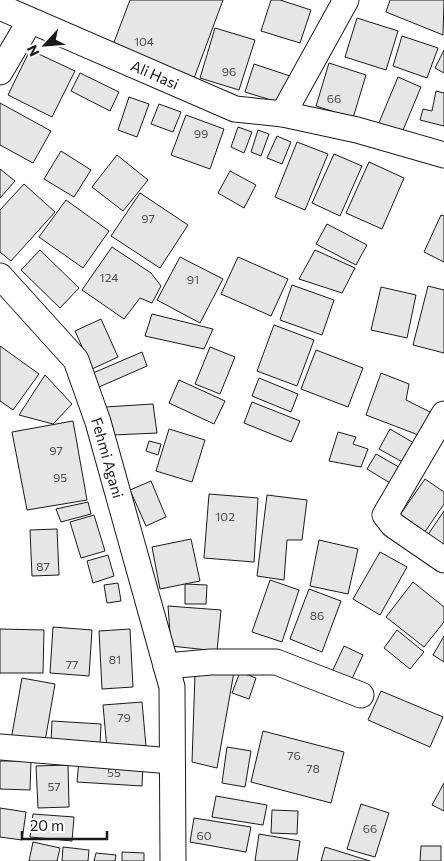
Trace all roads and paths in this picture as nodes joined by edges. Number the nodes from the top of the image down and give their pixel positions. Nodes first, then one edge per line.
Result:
1 (346, 0) edge
2 (0, 7) edge
3 (30, 21) junction
4 (0, 72) edge
5 (282, 114) junction
6 (444, 155) edge
7 (0, 276) edge
8 (444, 414) edge
9 (444, 560) edge
10 (166, 666) junction
11 (361, 695) dead end
12 (0, 747) edge
13 (172, 761) junction
14 (173, 861) edge

1 - 5 street
2 - 3 street, Ali Hasi
3 - 4 street
3 - 5 street, Ali Hasi
5 - 6 street, Ali Hasi
7 - 10 street, Fehmi Agani
8 - 9 street
10 - 11 street
10 - 13 street, Fehmi Agani
12 - 13 street
13 - 14 street, Fehmi Agani

